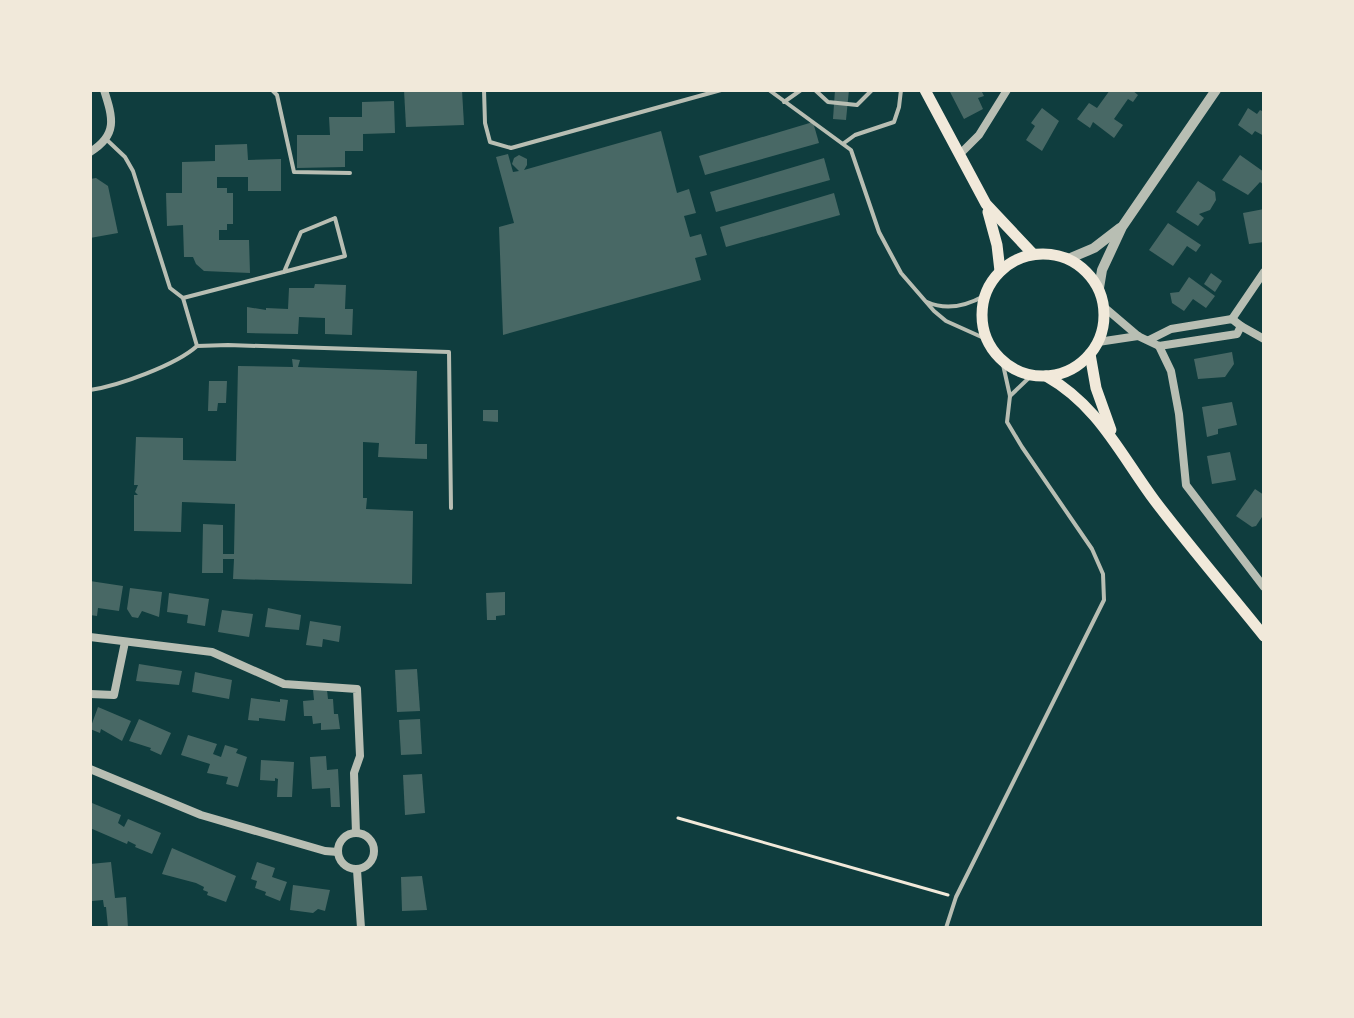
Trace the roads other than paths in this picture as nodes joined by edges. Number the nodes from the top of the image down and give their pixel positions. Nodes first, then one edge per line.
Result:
1 (104, 90) edge
2 (272, 90) edge
3 (484, 90) edge
4 (721, 90) edge
5 (801, 90) edge
6 (815, 90) edge
7 (872, 90) edge
8 (901, 90) edge
9 (925, 90) edge
10 (1007, 90) edge
11 (1216, 90) edge
12 (770, 91) edge
13 (784, 102) junction
14 (107, 140) junction
15 (844, 143) junction
16 (90, 152) edge
17 (960, 154) junction
18 (350, 173) dead end
19 (986, 204) junction
20 (1122, 227) junction
21 (1033, 254) junction
22 (1068, 259) junction
23 (1000, 271) junction
24 (284, 272) junction
25 (1264, 272) edge
26 (1099, 288) junction
27 (984, 296) junction
28 (183, 298) junction
29 (925, 301) junction
30 (1104, 307) junction
31 (1232, 319) junction
32 (1241, 326) junction
33 (1138, 336) junction
34 (986, 339) junction
35 (1264, 339) edge
36 (1149, 340) junction
37 (1098, 342) junction
38 (197, 346) junction
39 (1159, 346) junction
40 (1090, 354) junction
41 (1002, 360) junction
42 (1032, 375) junction
43 (1046, 376) junction
44 (90, 390) edge
45 (1010, 396) junction
46 (1114, 439) junction
47 (451, 508) dead end
48 (1264, 587) edge
49 (1264, 636) edge
50 (90, 637) edge
51 (125, 642) junction
52 (90, 694) edge
53 (90, 769) edge
54 (356, 833) junction
55 (338, 852) junction
56 (357, 870) junction
57 (361, 928) edge
58 (946, 928) edge

1 - 14 street
2 - 18 lane
3 - 4 lane
5 - 13 lane
6 - 7 lane
8 - 15 lane
9 - 17 main road
10 - 17 street
11 - 20 street
12 - 13 lane
13 - 15 lane
14 - 16 street
14 - 28 lane
15 - 29 lane
17 - 19 main road
19 - 21 main road
19 - 23 main road
20 - 22 street
20 - 26 street
21 - 22 main road
21 - 23 main road
22 - 26 main road
23 - 27 main road
24 - 24 lane
24 - 28 lane
25 - 31 street
26 - 30 main road
27 - 29 lane
27 - 34 main road
28 - 38 lane
29 - 34 lane
30 - 33 street
30 - 37 main road
31 - 32 street
31 - 36 street
32 - 35 street
32 - 39 street
33 - 36 street
33 - 37 street
34 - 41 main road
36 - 39 street
37 - 40 main road
38 - 44 lane
38 - 47 lane
39 - 48 street
40 - 43 main road
40 - 46 main road
41 - 42 main road
41 - 45 lane
42 - 43 main road
42 - 45 lane
43 - 46 main road
45 - 58 lane
46 - 49 main road
50 - 51 street
51 - 52 street
51 - 54 street
53 - 55 street
54 - 55 street
54 - 56 street
55 - 56 street
56 - 57 street

